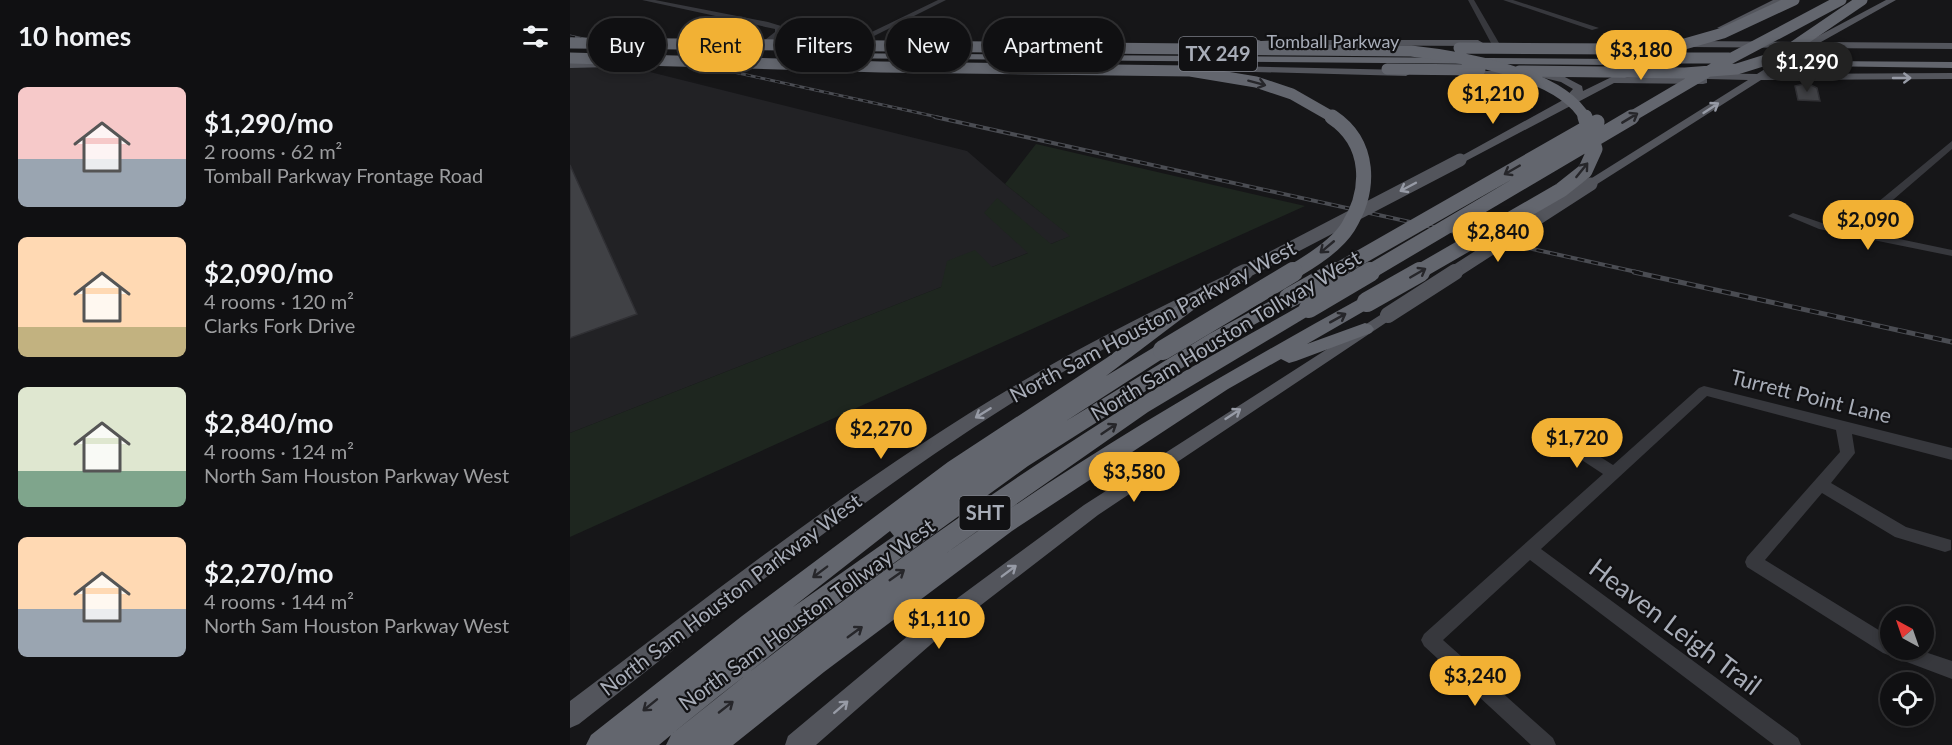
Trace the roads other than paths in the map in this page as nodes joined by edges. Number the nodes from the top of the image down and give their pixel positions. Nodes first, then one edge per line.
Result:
1 (645, 0) edge
2 (943, 0) edge
3 (1471, 0) edge
4 (1506, 0) edge
5 (1780, 0) edge
6 (1794, 0) edge
7 (1820, 0) edge
8 (1841, 0) edge
9 (1862, 0) edge
10 (1892, 0) edge
11 (1595, 28) dead end
12 (1717, 30) junction
13 (874, 33) edge
14 (1832, 33) junction
15 (570, 38) edge
16 (770, 42) junction
17 (775, 42) edge
18 (1303, 42) junction
19 (1823, 42) junction
20 (874, 43) edge
21 (1495, 43) junction
22 (570, 44) edge
23 (1603, 44) junction
24 (1687, 44) junction
25 (1766, 45) junction
26 (1809, 45) junction
27 (1860, 46) junction
28 (1952, 46) edge
29 (763, 47) edge
30 (1162, 48) junction
31 (775, 51) edge
32 (570, 52) edge
33 (1124, 52) edge
34 (775, 53) edge
35 (874, 54) edge
36 (983, 55) edge
37 (983, 56) edge
38 (1124, 56) edge
39 (875, 57) joint
40 (570, 58) edge
41 (1124, 58) edge
42 (1790, 58) junction
43 (1952, 59) edge
44 (763, 61) edge
45 (678, 62) edge
46 (1651, 62) junction
47 (1824, 62) junction
48 (570, 65) edge
49 (1952, 65) edge
50 (1211, 68) junction
51 (1539, 75) junction
52 (1573, 75) junction
53 (1623, 75) junction
54 (1673, 75) junction
55 (1952, 76) edge
56 (1760, 77) junction
57 (1819, 78) junction
58 (1608, 83) junction
59 (1733, 93) junction
60 (1565, 103) junction
61 (1952, 144) edge
62 (1793, 216) dead end
63 (1861, 235) junction
64 (1952, 253) edge
65 (1207, 291) junction
66 (1299, 303) junction
67 (1365, 329) junction
68 (1843, 427) junction
69 (1558, 437) dead end
70 (1952, 454) edge
71 (1614, 473) junction
72 (1821, 485) junction
73 (1945, 545) dead end
74 (1529, 550) junction
75 (901, 600) junction
76 (802, 615) junction
77 (1880, 641) edge
78 (1925, 660) edge
79 (1952, 669) edge
80 (570, 716) edge
81 (602, 745) edge
82 (636, 745) edge
83 (681, 745) edge
84 (710, 745) edge
85 (797, 745) edge
86 (1546, 745) edge
87 (1791, 745) edge

1 - 16 street
2 - 13 street
3 - 21 street
4 - 11 street
5 - 12 main road, North Sam Houston Parkway West
6 - 30 highway, bridge
7 -> 66 highway, North Sam Houston Tollway West / SHT, bridge
66 -> 8 highway, North Sam Houston Tollway West / SHT, bridge
9 - 41 highway, bridge
10 - 14 main road
12 - 19 main road
12 - 24 main road, North Sam Houston Parkway West
14 - 19 main road
14 - 27 main road
15 - 16 main road
16 - 17 main road
16 - 29 street
18 - 20 main road
18 - 21 main road
18 - 33 highway
19 - 26 main road
19 - 27 main road
19 - 57 main road
21 - 23 main road
22 - 30 highway, bridge
22 - 31 highway, Tomball Parkway / TX 249, bridge
23 - 24 main road
23 - 52 main road
24 - 25 main road
24 - 46 main road, North Sam Houston Parkway West
25 - 26 main road
25 - 42 main road
26 - 42 main road
27 - 28 main road
75 -> 30 highway, bridge
32 - 34 highway, Tomball Parkway / TX 249
35 - 36 highway, Tomball Parkway / TX 249
37 - 39 highway, Tomball Parkway / TX 249
38 - 47 highway, Tomball Parkway / TX 249, bridge
39 - 50 highway
40 -> 76 highway, bridge
42 - 56 main road
43 - 47 highway, Tomball Parkway / TX 249
44 - 50 main road
45 - 48 main road
46 - 53 main road, North Sam Houston Parkway West
46 - 54 main road
47 - 49 highway, Tomball Parkway / TX 249
50 - 51 main road
51 - 52 main road
51 - 60 main road
52 - 53 main road
53 - 54 main road
53 - 58 main road, North Sam Houston Parkway West
54 - 56 main road
57 -> 55 main road
56 - 57 main road
56 - 59 main road
58 - 59 main road
58 - 60 main road, North Sam Houston Parkway West
67 -> 59 main road, bridge
60 -> 65 main road, North Sam Houston Parkway West, bridge
61 - 63 street
62 - 63 street
63 - 64 street
65 -> 80 main road, North Sam Houston Parkway West
65 -> 81 highway
66 - 76 highway, North Sam Houston Tollway West / SHT
83 -> 66 highway, North Sam Houston Tollway West / SHT
67 - 75 highway
85 -> 67 main road
68 - 70 street, Turrett Point Lane
68 - 71 street, Turrett Point Lane
68 - 72 street
69 - 71 street
71 - 74 street, Turrett Point Lane
72 - 73 street
72 - 77 street
74 - 86 street, Turrett Point Lane
74 - 87 street, Heaven Leigh Trail
84 -> 75 highway
76 - 82 highway, North Sam Houston Tollway West / SHT
78 - 79 street

